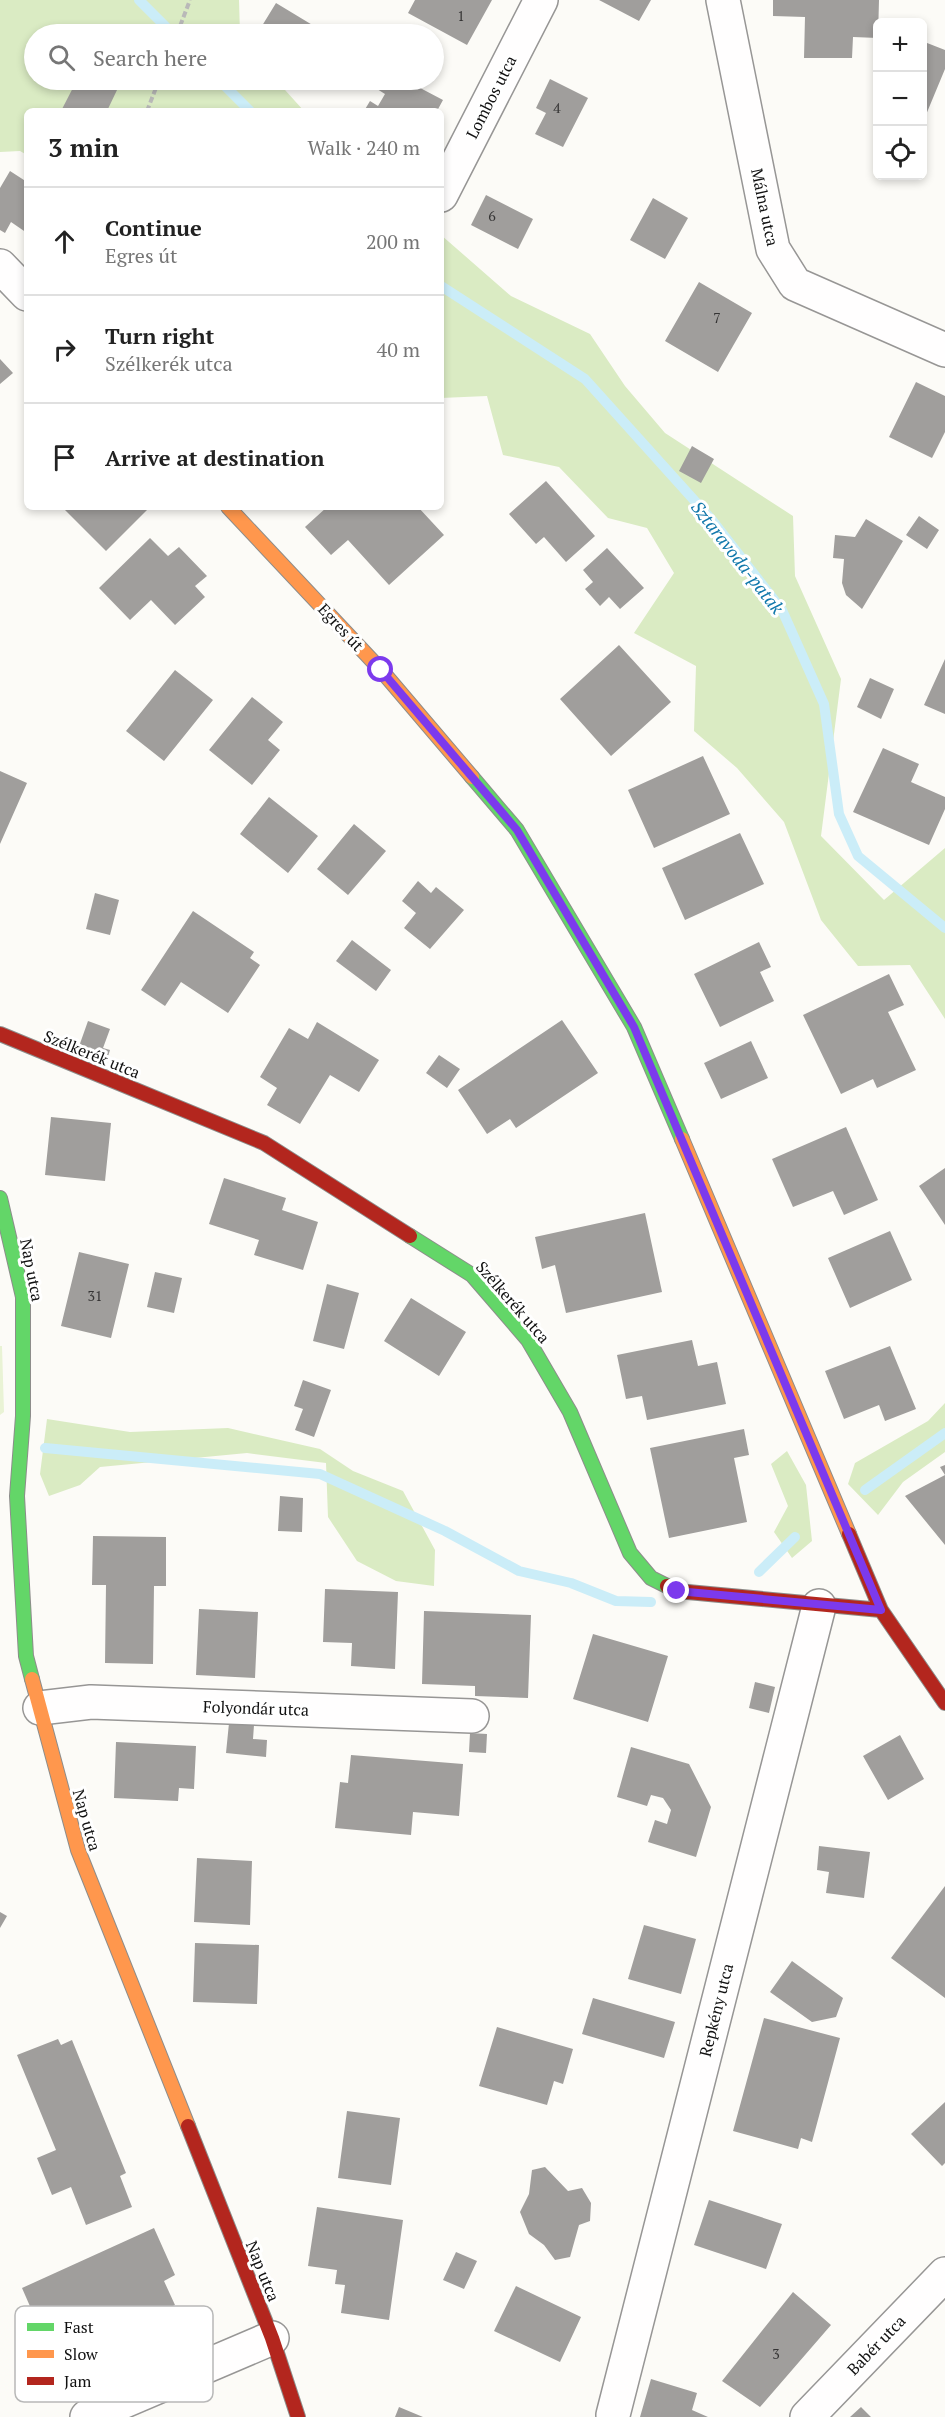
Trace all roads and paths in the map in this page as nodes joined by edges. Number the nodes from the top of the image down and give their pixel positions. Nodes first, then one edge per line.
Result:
1 (190, 0) edge
2 (541, 0) edge
3 (723, 0) edge
4 (181, 24) edge
5 (155, 90) edge
6 (148, 108) edge
7 (444, 189) edge
8 (0, 266) edge
9 (24, 291) edge
10 (945, 350) edge
11 (231, 510) edge
12 (0, 1034) edge
13 (0, 1198) edge
14 (819, 1606) junction
15 (881, 1610) junction
16 (945, 1703) edge
17 (40, 1708) junction
18 (472, 1716) dead end
19 (945, 2274) edge
20 (272, 2338) junction
21 (213, 2363) edge
22 (122, 2402) edge
23 (613, 2415) dead end
24 (87, 2417) edge
25 (298, 2417) edge
26 (807, 2417) edge

1 - 4 path
2 - 7 street, Lombos utca
3 - 10 street, Málna utca
5 - 6 path
8 - 9 street
11 - 15 street, Egres út
12 - 14 street, Szélkerék utca
13 - 17 street, Nap utca
14 - 15 street, Szélkerék utca
14 - 23 street, Repkény utca
15 - 16 street, Egres út
17 - 18 street, Folyondár utca
17 - 20 street, Nap utca
19 - 26 street, Babér utca
20 - 21 street
20 - 25 street, Nap utca
22 - 24 street

